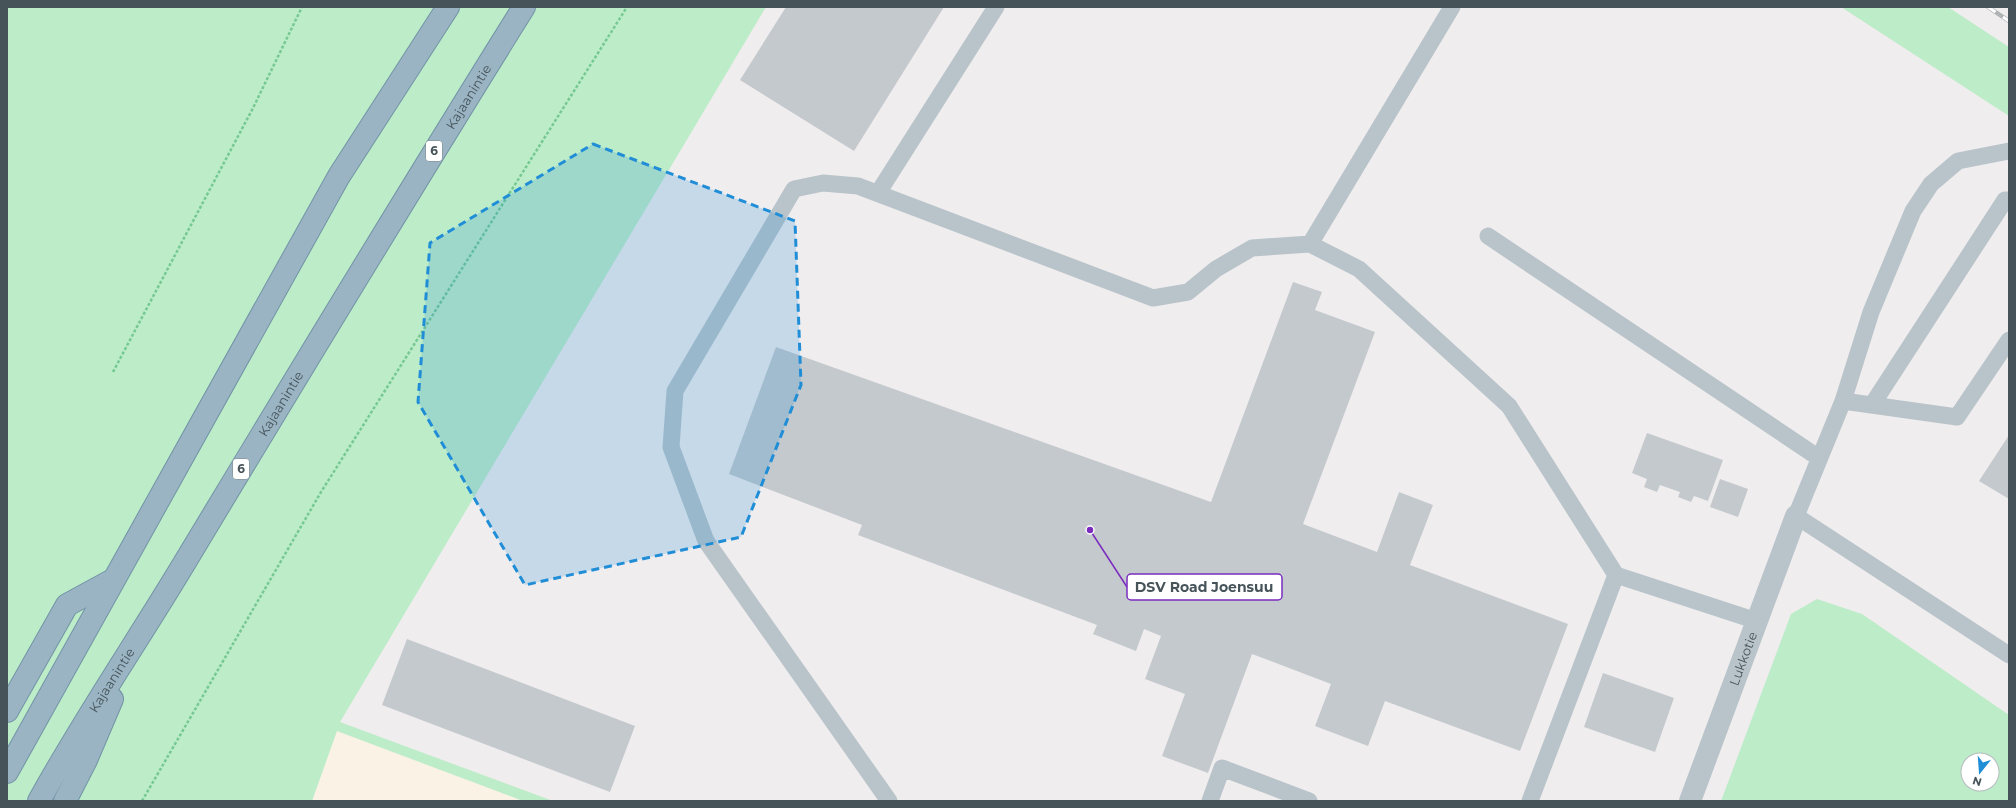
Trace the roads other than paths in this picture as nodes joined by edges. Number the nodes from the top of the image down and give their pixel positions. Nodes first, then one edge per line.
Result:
1 (448, 7) edge
2 (524, 7) edge
3 (996, 7) edge
4 (1452, 7) edge
5 (2009, 151) edge
6 (878, 193) junction
7 (2009, 200) edge
8 (1488, 236) dead end
9 (1310, 244) junction
10 (2009, 340) edge
11 (1843, 401) junction
12 (1872, 405) junction
13 (1819, 458) junction
14 (1796, 516) junction
15 (1616, 575) junction
16 (113, 580) junction
17 (1757, 621) junction
18 (136, 642) junction
19 (2009, 655) edge
20 (7, 711) edge
21 (7, 772) edge
22 (39, 801) edge
23 (65, 801) edge
24 (889, 801) edge
25 (1210, 801) edge
26 (1309, 801) edge
27 (1530, 801) edge
28 (1690, 801) edge

1 - 16 highway
2 - 18 highway, Kajaanintie / 6
3 - 6 lane
4 - 9 lane
5 - 11 lane
6 - 9 lane
6 - 24 lane
7 - 12 lane
8 - 13 lane
9 - 15 lane
10 - 12 lane
11 - 12 lane
11 - 13 lane
13 - 14 lane
14 - 17 street, Lukkotie
14 - 19 lane
15 - 17 lane
15 - 27 lane
16 - 20 highway
16 - 21 highway
17 - 28 street, Lukkotie
18 - 22 highway, Kajaanintie / 6
18 - 23 highway, 6
25 - 26 lane

